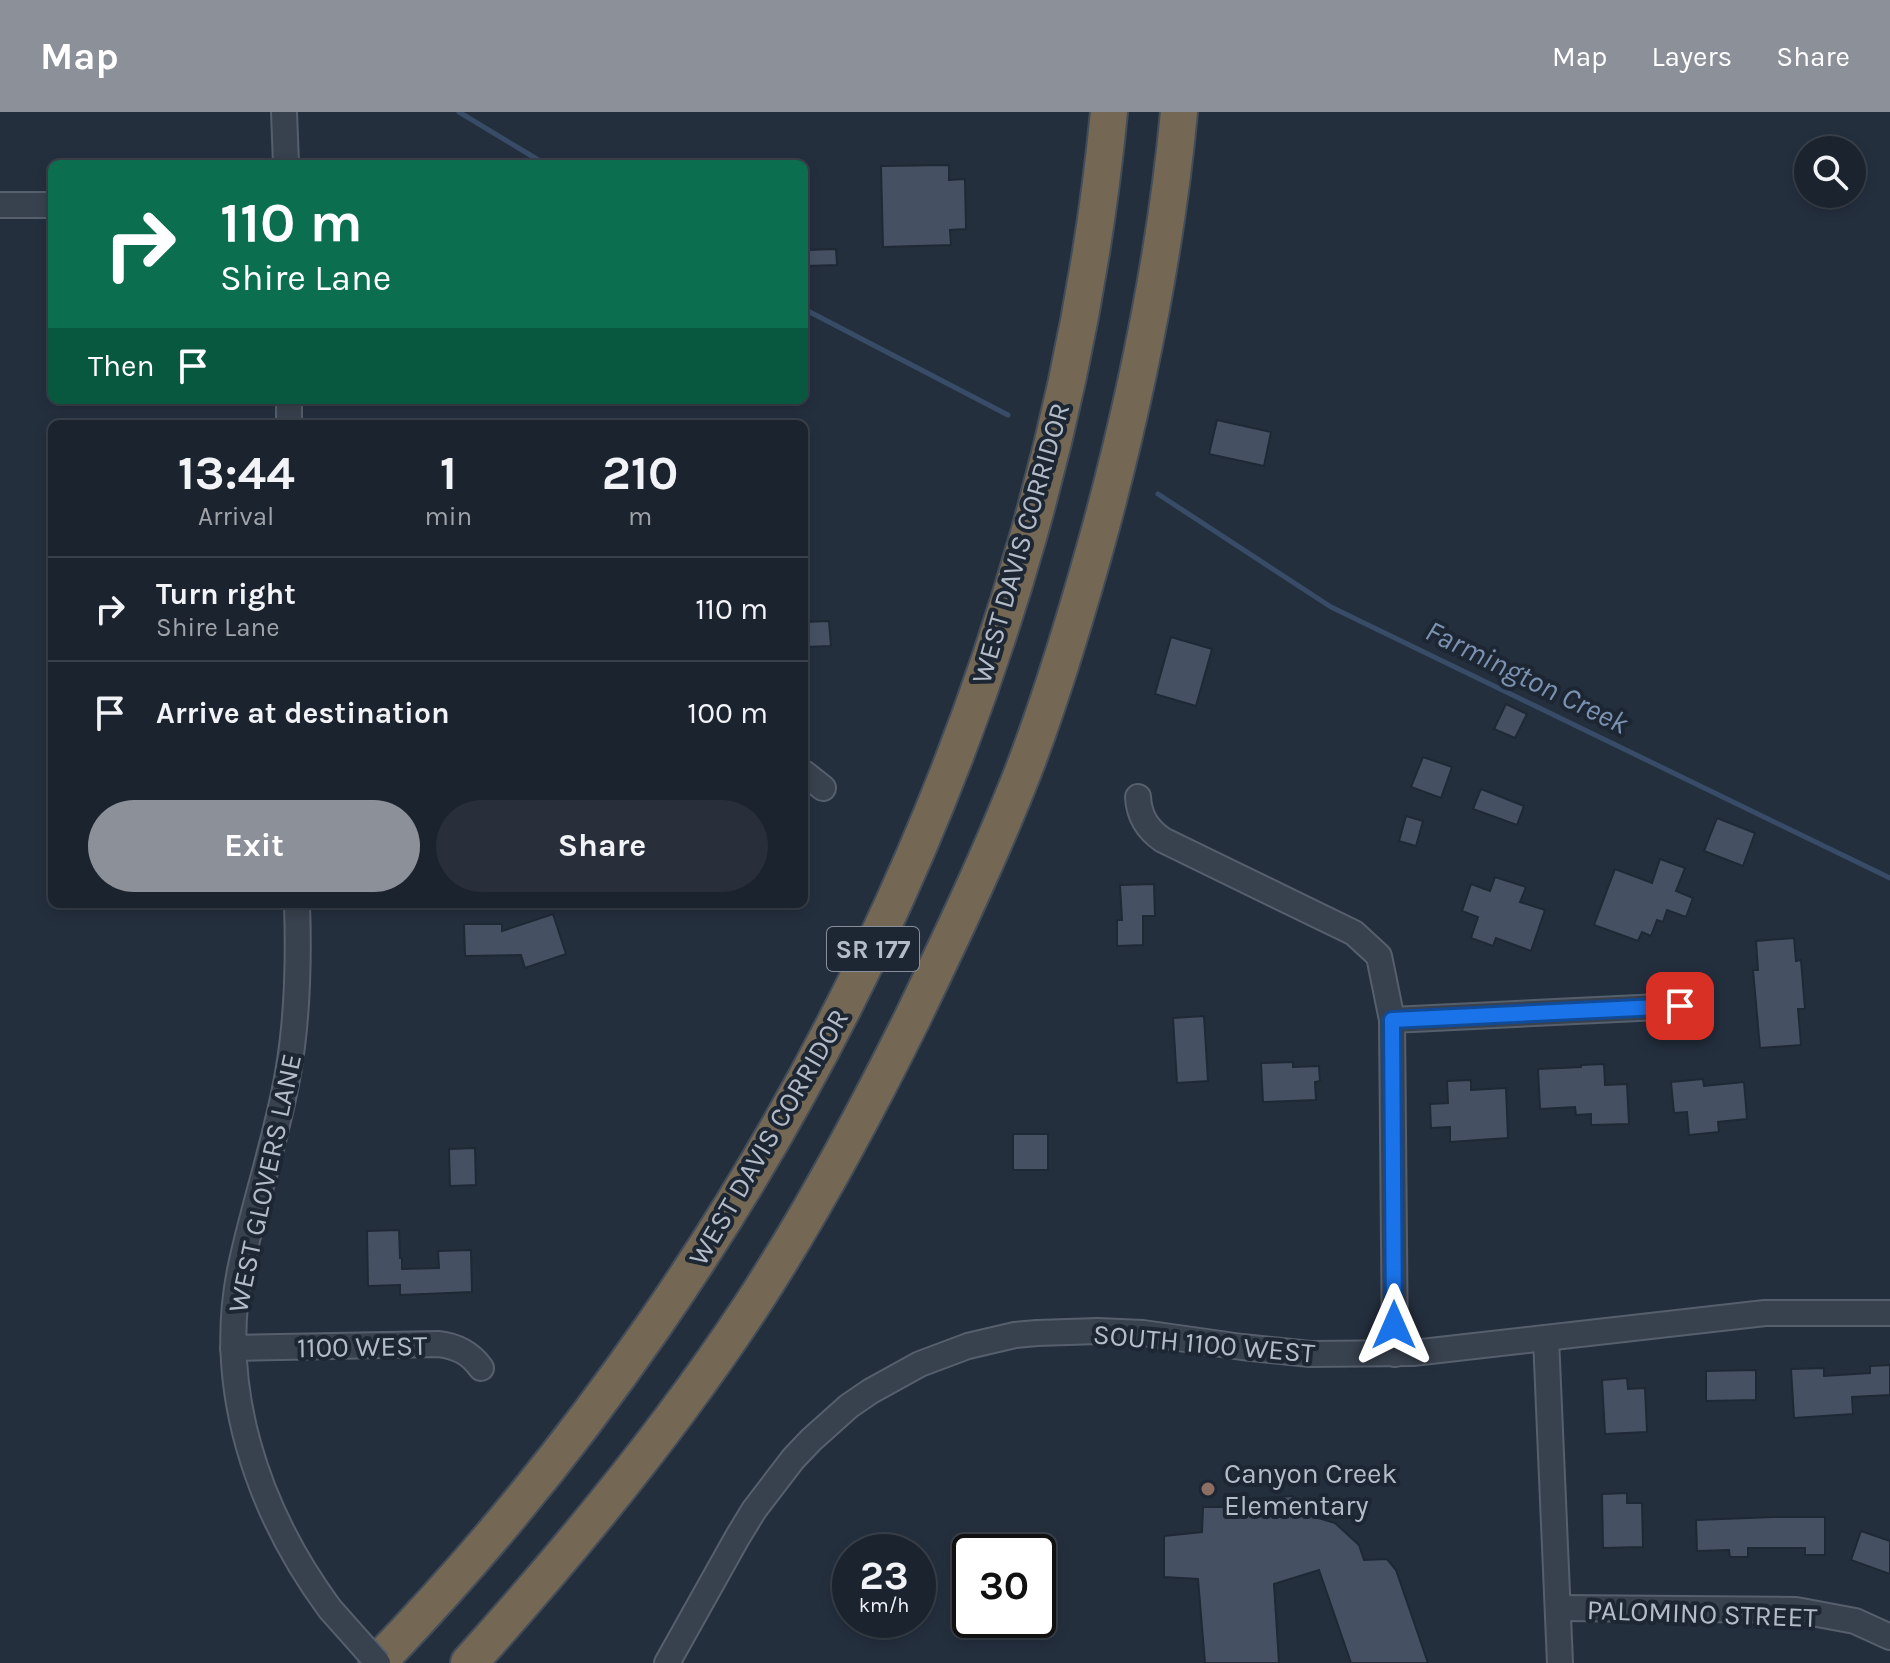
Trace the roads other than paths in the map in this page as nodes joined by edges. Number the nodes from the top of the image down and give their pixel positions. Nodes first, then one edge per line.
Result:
1 (284, 112) edge
2 (1109, 112) edge
3 (1179, 112) edge
4 (286, 160) edge
5 (0, 205) edge
6 (48, 205) edge
7 (1138, 797) dead end
8 (297, 908) edge
9 (1680, 1006) dead end
10 (1392, 1020) junction
11 (1890, 1313) edge
12 (1546, 1338) junction
13 (233, 1348) junction
14 (1395, 1354) junction
15 (481, 1368) dead end
16 (1558, 1608) junction
17 (1890, 1637) edge
18 (377, 1663) edge
19 (469, 1663) edge
20 (667, 1663) edge
21 (1560, 1663) edge

1 - 4 street
2 - 18 highway, WEST DAVIS CORRIDOR / SR 177
3 - 19 highway, SR 177
5 - 6 street
7 - 10 street
8 - 13 street, WEST GLOVERS LANE
9 - 10 street
10 - 14 street
11 - 12 street, SOUTH 1100 WEST
12 - 14 street, SOUTH 1100 WEST
12 - 16 street
13 - 15 street, 1100 WEST
13 - 18 street, WEST GLOVERS LANE, bridge
14 - 20 street, SOUTH 1100 WEST
16 - 17 street, PALOMINO STREET
16 - 21 street

